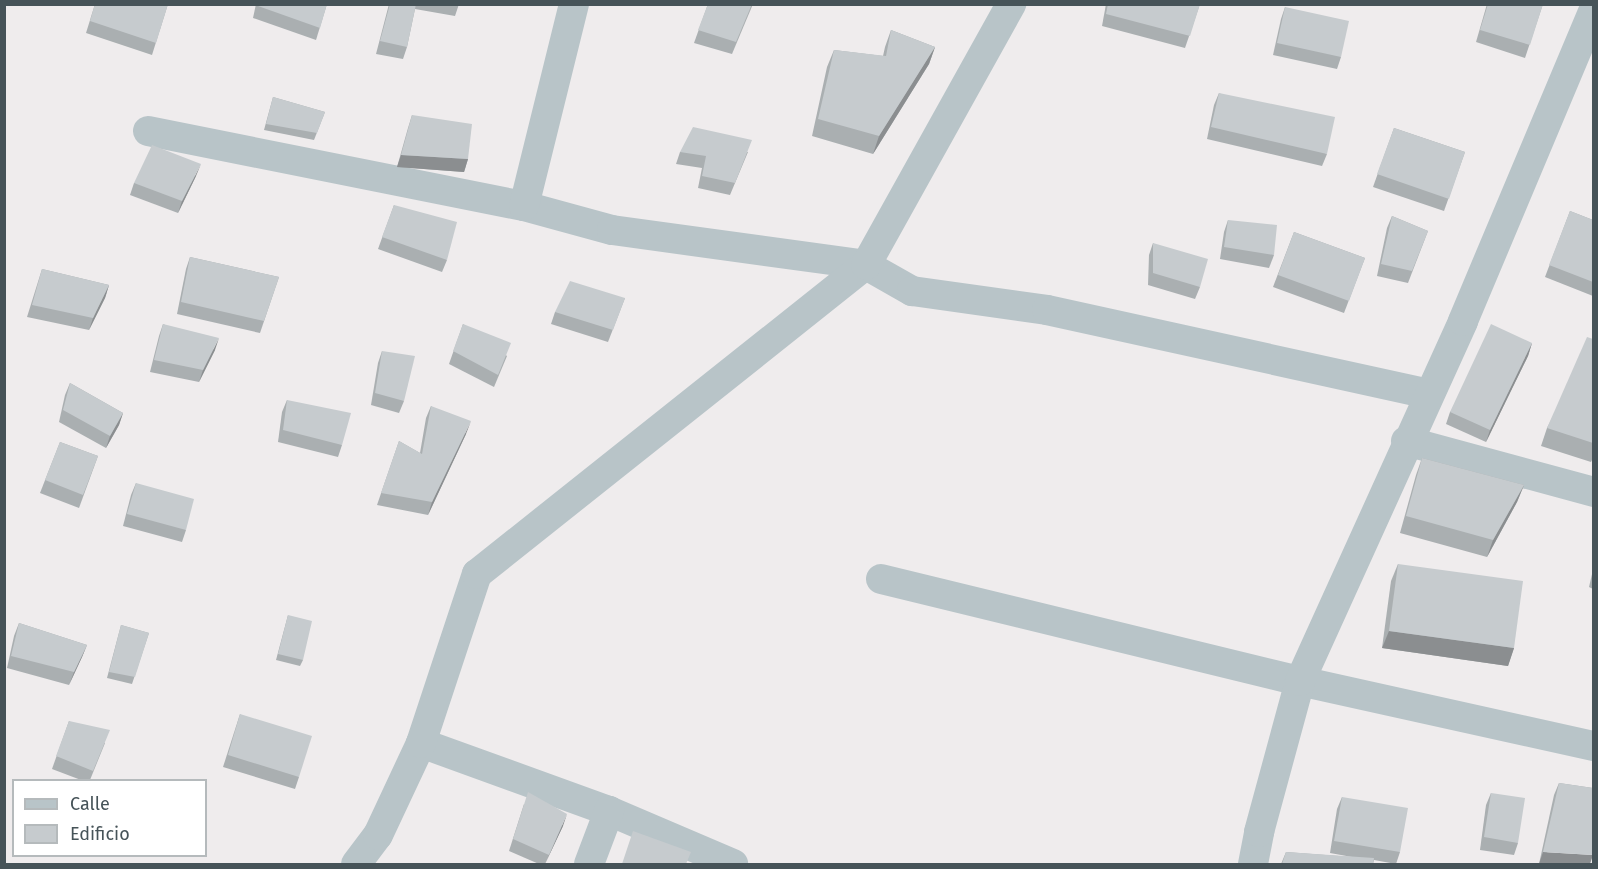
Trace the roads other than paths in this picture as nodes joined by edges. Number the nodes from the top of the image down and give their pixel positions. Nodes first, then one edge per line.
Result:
1 (574, 4) edge
2 (1011, 4) edge
3 (1593, 10) edge
4 (148, 131) dead end
5 (524, 206) junction
6 (866, 265) junction
7 (1428, 394) junction
8 (1406, 441) junction
9 (1593, 492) edge
10 (880, 579) dead end
11 (1300, 681) junction
12 (421, 743) junction
13 (1593, 746) edge
14 (609, 811) junction
15 (356, 864) edge
16 (589, 864) edge
17 (733, 864) edge
18 (1253, 864) edge

1 - 5 street
2 - 6 street
3 - 7 street
4 - 5 street
5 - 6 street
6 - 7 street
6 - 12 street
7 - 8 street
8 - 9 street
8 - 11 street
10 - 11 street
11 - 13 street
11 - 18 street
12 - 14 street
12 - 15 street
14 - 16 street
14 - 17 street

